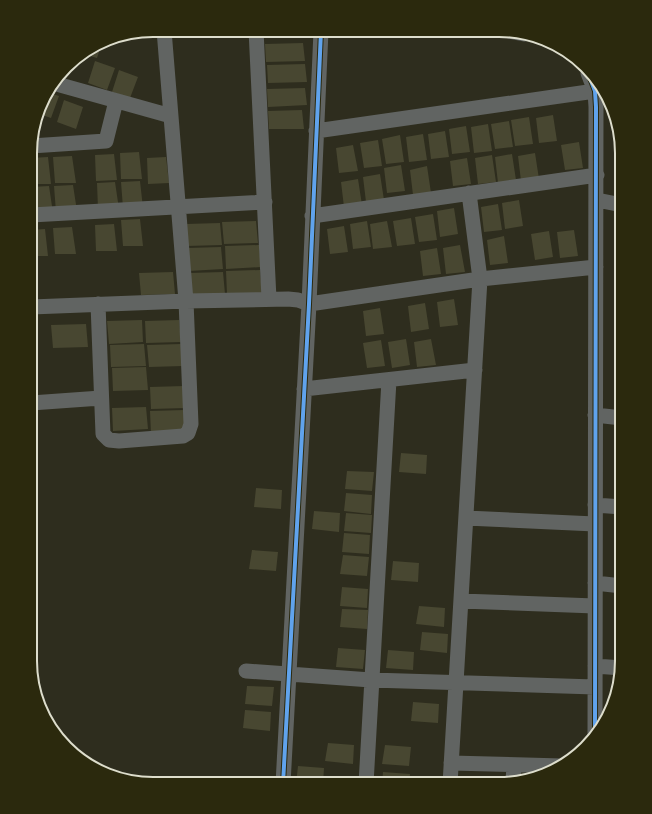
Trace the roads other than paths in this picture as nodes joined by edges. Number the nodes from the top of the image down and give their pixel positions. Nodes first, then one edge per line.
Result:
1 (165, 37) edge
2 (256, 37) edge
3 (321, 37) edge
4 (59, 84) edge
5 (592, 84) edge
6 (595, 91) junction
7 (116, 101) junction
8 (171, 116) junction
9 (316, 131) junction
10 (37, 146) edge
11 (597, 175) junction
12 (470, 193) junction
13 (597, 200) junction
14 (264, 202) junction
15 (615, 204) edge
16 (178, 208) junction
17 (37, 215) edge
18 (312, 216) junction
19 (596, 267) junction
20 (480, 279) junction
21 (269, 299) junction
22 (186, 300) junction
23 (98, 304) junction
24 (309, 304) junction
25 (37, 307) edge
26 (475, 370) junction
27 (389, 380) junction
28 (304, 389) junction
29 (101, 398) junction
30 (37, 403) edge
31 (595, 415) junction
32 (615, 417) edge
33 (595, 505) junction
34 (615, 506) edge
35 (466, 518) junction
36 (595, 524) junction
37 (595, 583) junction
38 (615, 585) edge
39 (461, 601) junction
40 (595, 606) junction
41 (595, 666) junction
42 (615, 667) edge
43 (246, 671) dead end
44 (289, 674) junction
45 (371, 680) junction
46 (456, 683) junction
47 (595, 687) junction
48 (595, 727) edge
49 (451, 763) junction
50 (514, 765) junction
51 (549, 766) edge
52 (513, 776) edge
53 (283, 777) edge
54 (366, 777) edge
55 (450, 777) edge

1 - 8 street
2 - 14 street
3 - 9 street
4 - 7 street
5 - 6 street
6 - 9 street
6 - 11 street
7 - 8 street
7 - 10 street
8 - 16 street
9 - 18 street
11 - 12 street
11 - 13 street
12 - 18 street
12 - 20 street
13 - 15 street
13 - 19 street
14 - 16 street
14 - 21 street
16 - 17 street
16 - 22 street
18 - 24 street
19 - 20 street
19 - 31 street
20 - 24 street
20 - 26 street
21 - 22 street
21 - 24 street
22 - 23 street
22 - 29 street
23 - 25 street
23 - 29 street
24 - 28 street
26 - 27 street
26 - 35 street
27 - 28 street
27 - 45 street
28 - 44 street
29 - 30 street
31 - 32 street
31 - 33 street
33 - 34 street
33 - 36 street
35 - 36 street
35 - 39 street
36 - 37 street
37 - 38 street
37 - 40 street
39 - 40 street
39 - 46 street
40 - 41 street
41 - 42 street
41 - 47 street
43 - 44 street
44 - 45 street
44 - 53 street
45 - 46 street
45 - 54 street
46 - 47 street
46 - 49 street
47 - 48 street
49 - 50 street
49 - 55 street
50 - 51 street
50 - 52 street

